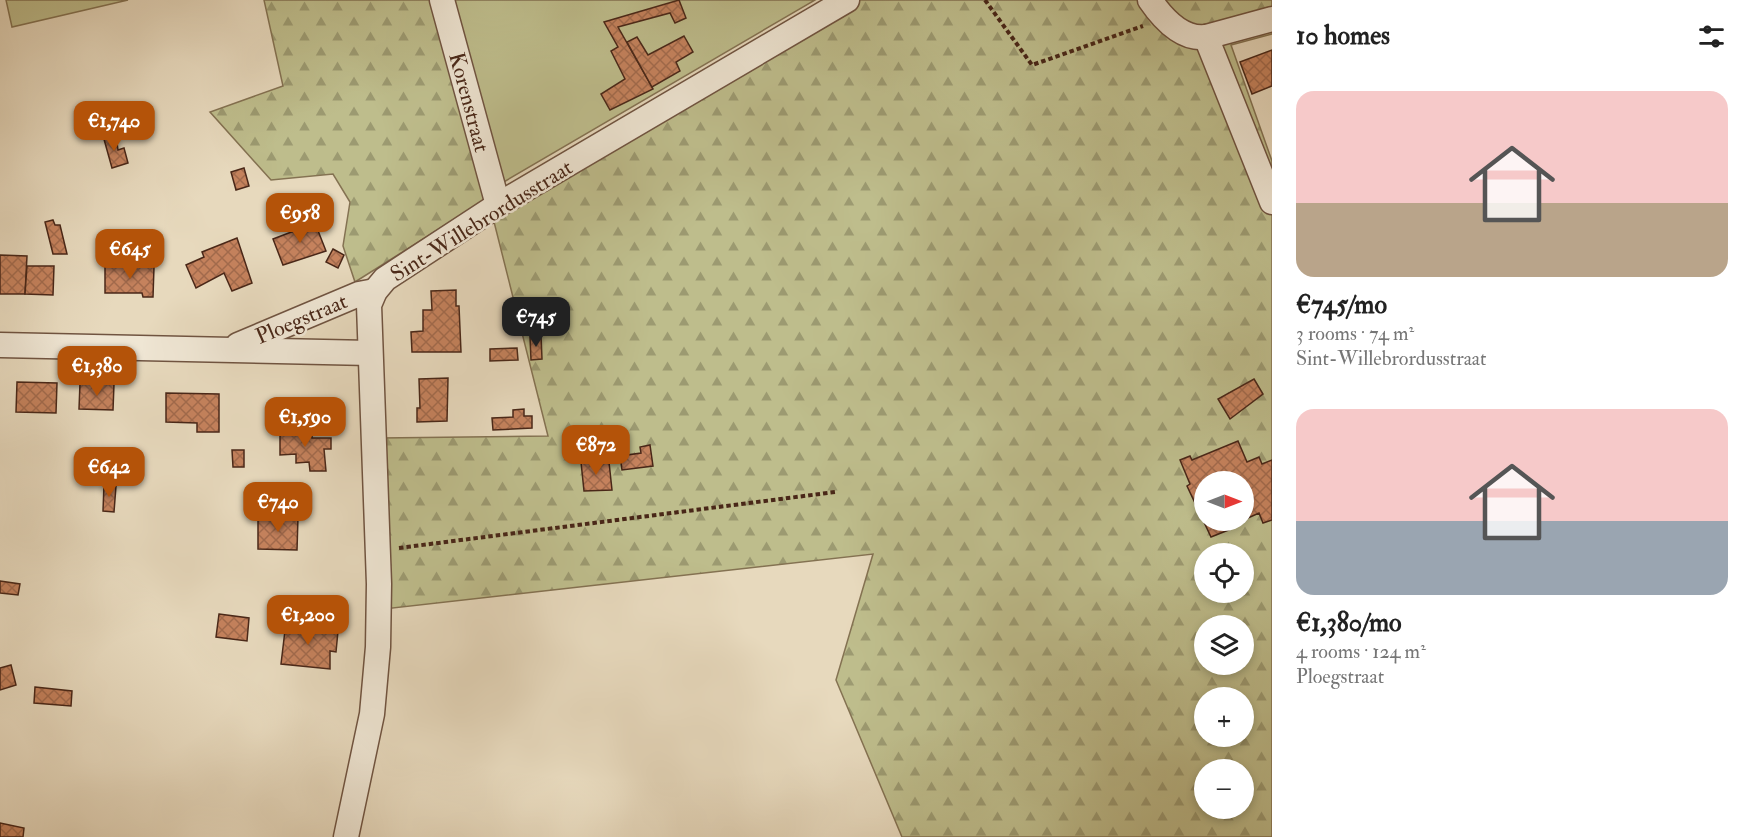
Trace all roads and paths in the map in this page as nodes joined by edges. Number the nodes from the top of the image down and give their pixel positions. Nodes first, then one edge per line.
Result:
1 (442, 0) edge
2 (847, 0) edge
3 (985, 0) edge
4 (1157, 9) edge
5 (1272, 19) edge
6 (1206, 38) junction
7 (1272, 202) edge
8 (498, 205) junction
9 (375, 291) junction
10 (0, 345) edge
11 (229, 348) junction
12 (370, 353) junction
13 (835, 492) dead end
14 (377, 551) junction
15 (346, 837) edge

1 - 8 street, Korenstraat
2 - 8 street, Sint-Willebrordusstraat
3 - 4 path
4 - 6 street
5 - 6 street
6 - 7 street
8 - 9 street, Sint-Willebrordusstraat
9 - 11 street, Ploegstraat
9 - 12 street, Sint-Willebrordusstraat
10 - 11 street, Ploegstraat
11 - 12 street, Ploegstraat
12 - 14 street, Sint-Willebrordusstraat
13 - 14 path
14 - 15 street, Sint-Willebrordusstraat

